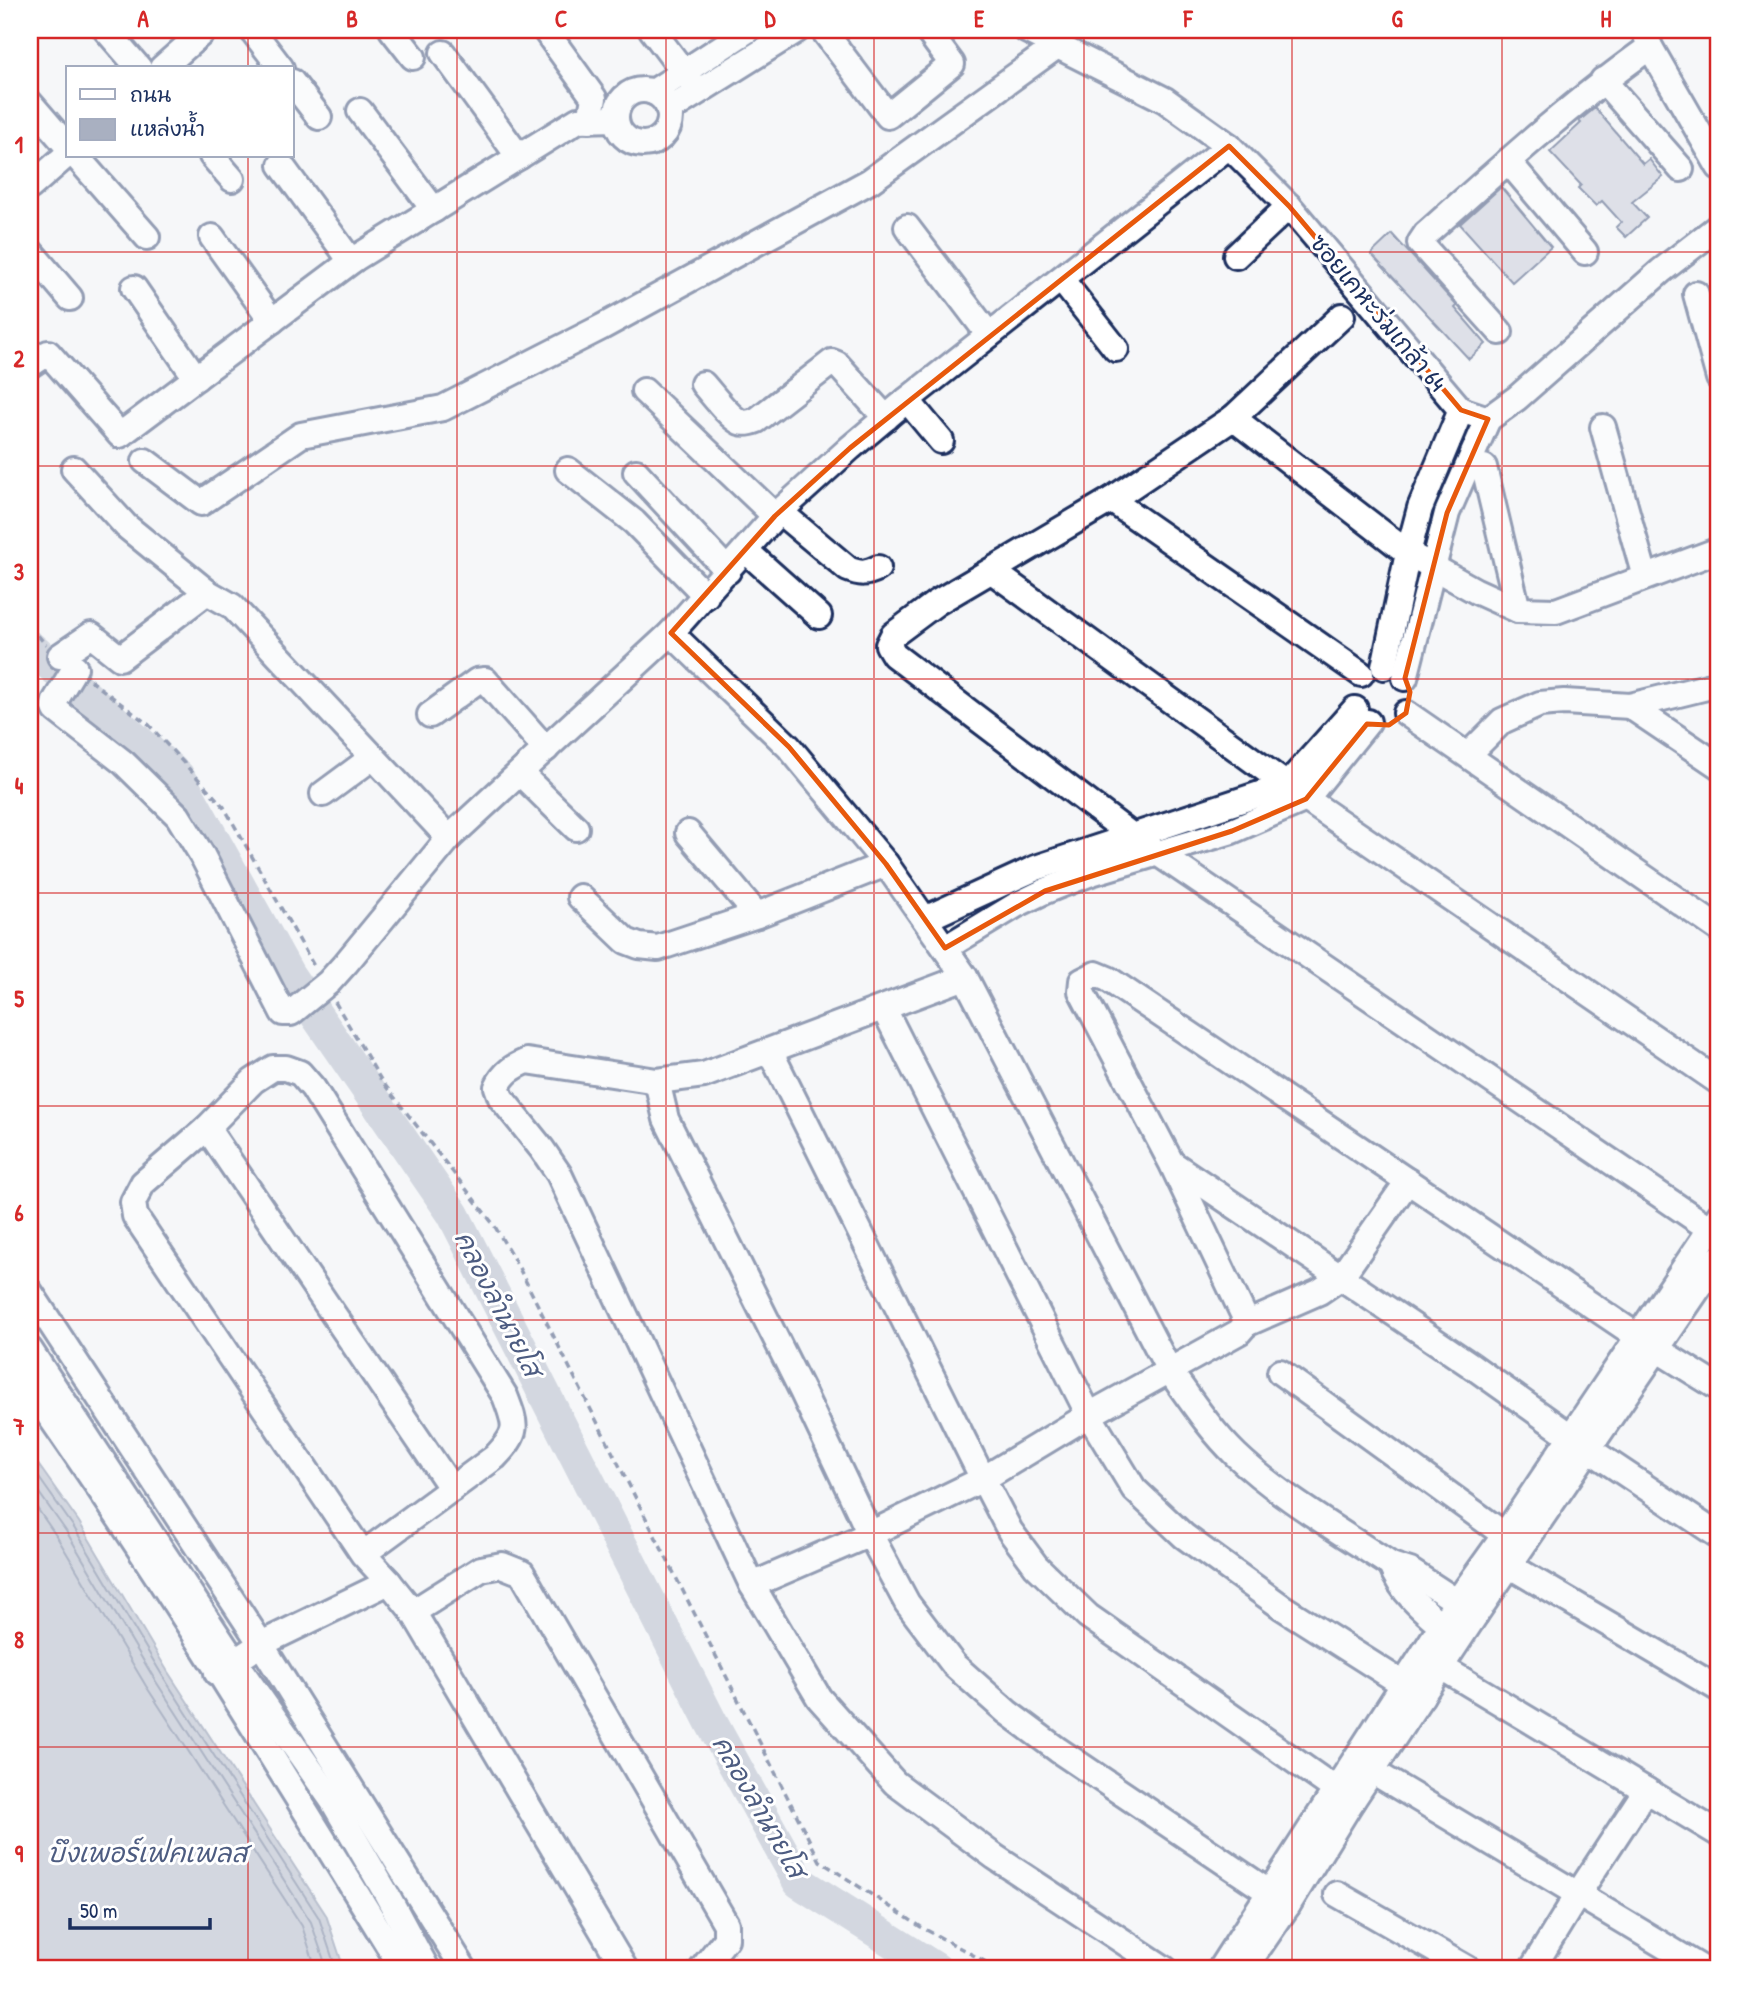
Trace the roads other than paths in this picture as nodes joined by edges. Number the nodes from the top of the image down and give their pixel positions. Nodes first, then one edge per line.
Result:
1 (106, 30) edge
2 (205, 30) edge
3 (252, 30) edge
4 (392, 30) edge
5 (545, 30) edge
6 (652, 30) edge
7 (748, 30) edge
8 (823, 30) edge
9 (928, 30) edge
10 (1026, 30) edge
11 (783, 33) edge
12 (1647, 38) edge
13 (1057, 46) junction
14 (443, 53) dead end
15 (413, 57) dead end
16 (137, 66) edge
17 (164, 66) edge
18 (279, 66) edge
19 (683, 72) junction
20 (1603, 80) junction
21 (294, 85) edge
22 (698, 92) junction
23 (661, 101) junction
24 (30, 103) edge
25 (360, 111) dead end
26 (319, 117) dead end
27 (590, 120) junction
28 (617, 120) junction
29 (66, 145) edge
30 (1229, 146) junction
31 (66, 155) edge
32 (519, 157) junction
33 (78, 158) edge
34 (214, 158) edge
35 (1508, 161) junction
36 (281, 165) dead end
37 (1719, 167) edge
38 (1681, 170) dead end
39 (232, 179) dead end
40 (30, 187) edge
41 (1289, 206) junction
42 (434, 210) junction
43 (907, 226) dead end
44 (1719, 226) edge
45 (147, 237) dead end
46 (212, 237) dead end
47 (30, 251) edge
48 (1585, 252) dead end
49 (1236, 256) dead end
50 (353, 260) junction
51 (1061, 279) junction
52 (134, 288) dead end
53 (1696, 294) dead end
54 (70, 298) dead end
55 (1342, 316) dead end
56 (272, 321) junction
57 (1500, 332) dead end
58 (989, 335) junction
59 (1116, 349) dead end
60 (30, 365) edge
61 (196, 378) junction
62 (1719, 378) edge
63 (703, 384) dead end
64 (644, 391) dead end
65 (907, 400) junction
66 (1461, 410) junction
67 (886, 418) junction
68 (1233, 418) junction
69 (1488, 419) junction
70 (1603, 427) dead end
71 (941, 441) dead end
72 (145, 461) dead end
73 (1485, 467) dead end
74 (74, 469) dead end
75 (568, 470) dead end
76 (636, 472) dead end
77 (1111, 500) junction
78 (778, 514) junction
79 (746, 550) junction
80 (1719, 550) edge
81 (1408, 553) junction
82 (1433, 566) junction
83 (878, 568) dead end
84 (728, 571) junction
85 (992, 571) junction
86 (1645, 577) junction
87 (207, 592) junction
88 (706, 596) junction
89 (1518, 610) junction
90 (819, 616) dead end
91 (671, 633) junction
92 (1383, 673) junction
93 (1719, 684) edge
94 (1630, 706) junction
95 (1406, 713) junction
96 (430, 715) dead end
97 (1362, 716) junction
98 (547, 749) junction
99 (1468, 755) junction
100 (373, 757) junction
101 (1719, 766) edge
102 (520, 773) junction
103 (1296, 792) junction
104 (323, 793) dead end
105 (576, 828) dead end
106 (688, 833) dead end
107 (1131, 835) junction
108 (449, 838) junction
109 (1160, 854) junction
110 (886, 864) junction
111 (580, 897) dead end
112 (757, 915) junction
113 (925, 919) junction
114 (1719, 929) edge
115 (945, 948) junction
116 (965, 977) junction
117 (884, 1009) junction
118 (770, 1051) junction
119 (657, 1081) junction
120 (1719, 1082) edge
121 (206, 1128) junction
122 (1172, 1164) junction
123 (1408, 1181) junction
124 (1716, 1227) edge
125 (1719, 1258) edge
126 (1341, 1277) junction
127 (30, 1292) edge
128 (1246, 1324) junction
129 (1648, 1343) junction
130 (30, 1350) edge
131 (1169, 1370) junction
132 (1280, 1372) dead end
133 (30, 1388) edge
134 (1719, 1388) edge
135 (1089, 1415) junction
136 (1580, 1443) junction
137 (983, 1479) junction
138 (452, 1489) junction
139 (870, 1534) junction
140 (1719, 1536) edge
141 (1512, 1550) junction
142 (363, 1554) junction
143 (1391, 1565) junction
144 (389, 1582) junction
145 (752, 1586) junction
146 (1466, 1609) junction
147 (414, 1612) junction
148 (1450, 1633) junction
149 (261, 1644) junction
150 (226, 1667) junction
151 (1441, 1667) junction
152 (1719, 1689) edge
153 (1414, 1691) junction
154 (1372, 1771) junction
155 (1646, 1790) junction
156 (1344, 1796) junction
157 (1719, 1834) edge
158 (1337, 1894) dead end
159 (1578, 1894) junction
160 (1278, 1899) junction
161 (403, 1969) edge
162 (427, 1969) edge
163 (464, 1969) edge
164 (625, 1969) edge
165 (702, 1969) edge
166 (1165, 1969) edge
167 (1220, 1969) edge
168 (1244, 1969) edge
169 (1468, 1969) edge
170 (1532, 1969) edge
171 (1703, 1969) edge

1 - 16 street
2 - 17 street
3 - 18 street
4 - 15 street
5 - 27 street
6 - 19 street
7 - 19 street
8 - 9 street
10 - 13 street, ซอยเคหะร่มเกล้า 64
11 - 22 street
12 - 20 street
12 - 37 street
13 - 30 street, ซอยเคหะร่มเกล้า 64
13 - 72 street
14 - 32 street
19 - 22 street
19 - 23 street
20 - 35 street
20 - 38 street
21 - 26 street
22 - 23 street
23 - 28 street
23 - 28 street
24 - 29 street
25 - 42 street
27 - 28 street
27 - 32 street
30 - 41 street, ซอยเคหะร่มเกล้า 64
30 - 51 street
31 - 40 street
32 - 42 street
33 - 45 street
34 - 39 street
35 - 48 street
35 - 57 street
36 - 50 street
41 - 49 street
41 - 66 street, ซอยเคหะร่มเกล้า 64
42 - 50 street
43 - 58 street
44 - 69 street
46 - 56 street
47 - 54 street
50 - 56 street
51 - 58 street
51 - 59 street
52 - 61 street
53 - 62 street
55 - 68 street
56 - 61 street
58 - 65 street
60 - 61 street
63 - 67 street
64 - 78 street
65 - 67 street
65 - 71 street
66 - 69 street, ซอยเคหะร่มเกล้า 64
66 - 81 street
67 - 78 street
68 - 77 street
68 - 81 street
69 - 82 street
70 - 86 street
73 - 89 street
74 - 87 street
75 - 88 street
76 - 84 street
77 - 85 street
77 - 92 street
78 - 79 street
78 - 83 street
79 - 84 street
79 - 90 street
80 - 86 street
81 - 82 street
81 - 92 street
82 - 89 street
82 - 92 street
84 - 88 street
85 - 103 street
85 - 107 street
86 - 89 street
87 - 100 street
87 - 108 street
88 - 91 street
91 - 98 street
91 - 110 street
92 - 95 street
92 - 97 street
93 - 94 street
94 - 99 street
94 - 101 street
95 - 97 street
95 - 99 street
96 - 98 street
97 - 103 street
98 - 102 street
99 - 114 street
100 - 104 street
100 - 108 street
102 - 105 street
102 - 108 street
103 - 107 street
103 - 109 street
103 - 120 street
106 - 112 street
107 - 109 street
107 - 113 street
109 - 115 street
109 - 124 street
110 - 112 street
110 - 113 street
111 - 112 street
113 - 115 street
115 - 116 street
116 - 117 street
116 - 131 street
117 - 118 street
117 - 135 street
118 - 119 street
118 - 137 street
119 - 139 street
119 - 145 street
121 - 138 street
121 - 138 street
121 - 142 street
122 - 123 street
122 - 126 street
122 - 128 street
123 - 126 street
123 - 129 street
124 - 129 street
125 - 129 street
126 - 128 street
126 - 136 street
127 - 149 street
128 - 131 street
129 - 134 street
129 - 136 street
130 - 150 street
131 - 135 street
131 - 143 street
132 - 141 street
133 - 150 street
135 - 137 street
135 - 153 street
136 - 140 street
136 - 141 street
137 - 139 street
137 - 156 street
138 - 142 street
139 - 145 street
139 - 160 street
141 - 146 street
141 - 152 street
142 - 144 street
143 - 146 street
143 - 148 street
144 - 147 street
144 - 149 street
145 - 166 street
146 - 148 street
147 - 164 street
147 - 165 street
148 - 151 street
148 - 153 street
149 - 150 street
149 - 163 street
150 - 161 street
150 - 162 street
151 - 153 street
151 - 155 street
153 - 154 street
153 - 156 street
154 - 156 street
154 - 159 street
155 - 157 street
155 - 159 street
156 - 160 street
158 - 169 street
159 - 170 street
159 - 171 street
160 - 167 street
160 - 168 street

